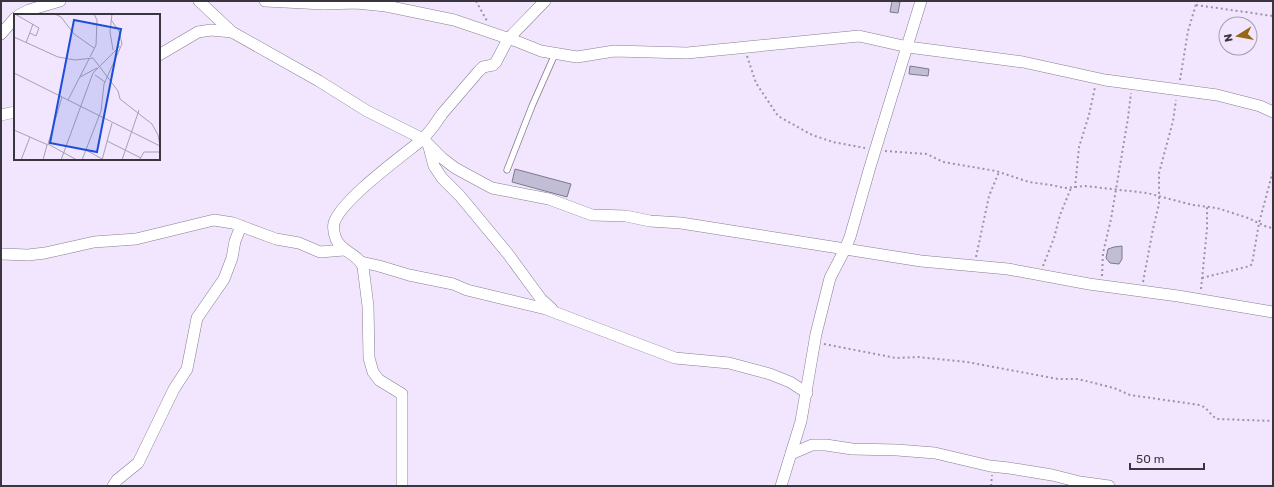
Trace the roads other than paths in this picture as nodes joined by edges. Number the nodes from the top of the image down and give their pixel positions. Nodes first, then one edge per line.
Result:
1 (60, 1) edge
2 (199, 1) edge
3 (265, 1) edge
4 (545, 1) edge
5 (921, 1) edge
6 (21, 14) edge
7 (14, 19) edge
8 (232, 32) junction
9 (1, 34) edge
10 (508, 39) junction
11 (908, 47) junction
12 (160, 54) edge
13 (555, 54) junction
14 (14, 112) edge
15 (1273, 112) edge
16 (1, 115) edge
17 (426, 142) junction
18 (507, 170) dead end
19 (241, 226) junction
20 (846, 249) junction
21 (344, 250) junction
22 (1, 254) edge
23 (361, 262) junction
24 (1273, 312) edge
25 (558, 313) junction
26 (807, 393) junction
27 (791, 454) junction
28 (113, 486) edge
29 (402, 486) edge
30 (781, 486) edge
31 (1109, 486) edge

1 - 6 street
2 - 8 street
3 - 10 street
4 - 10 street
5 - 11 street
7 - 9 street
8 - 12 street
8 - 17 street
10 - 13 street
10 - 17 street
11 - 13 street
11 - 15 street
11 - 20 street
13 - 18 lane
14 - 16 street
17 - 20 street
17 - 21 street
17 - 25 street
19 - 21 street
19 - 22 street
19 - 28 street
20 - 24 street
20 - 26 street
21 - 23 street
23 - 25 street
23 - 29 street
25 - 26 street
26 - 27 street
27 - 30 street
27 - 31 street

